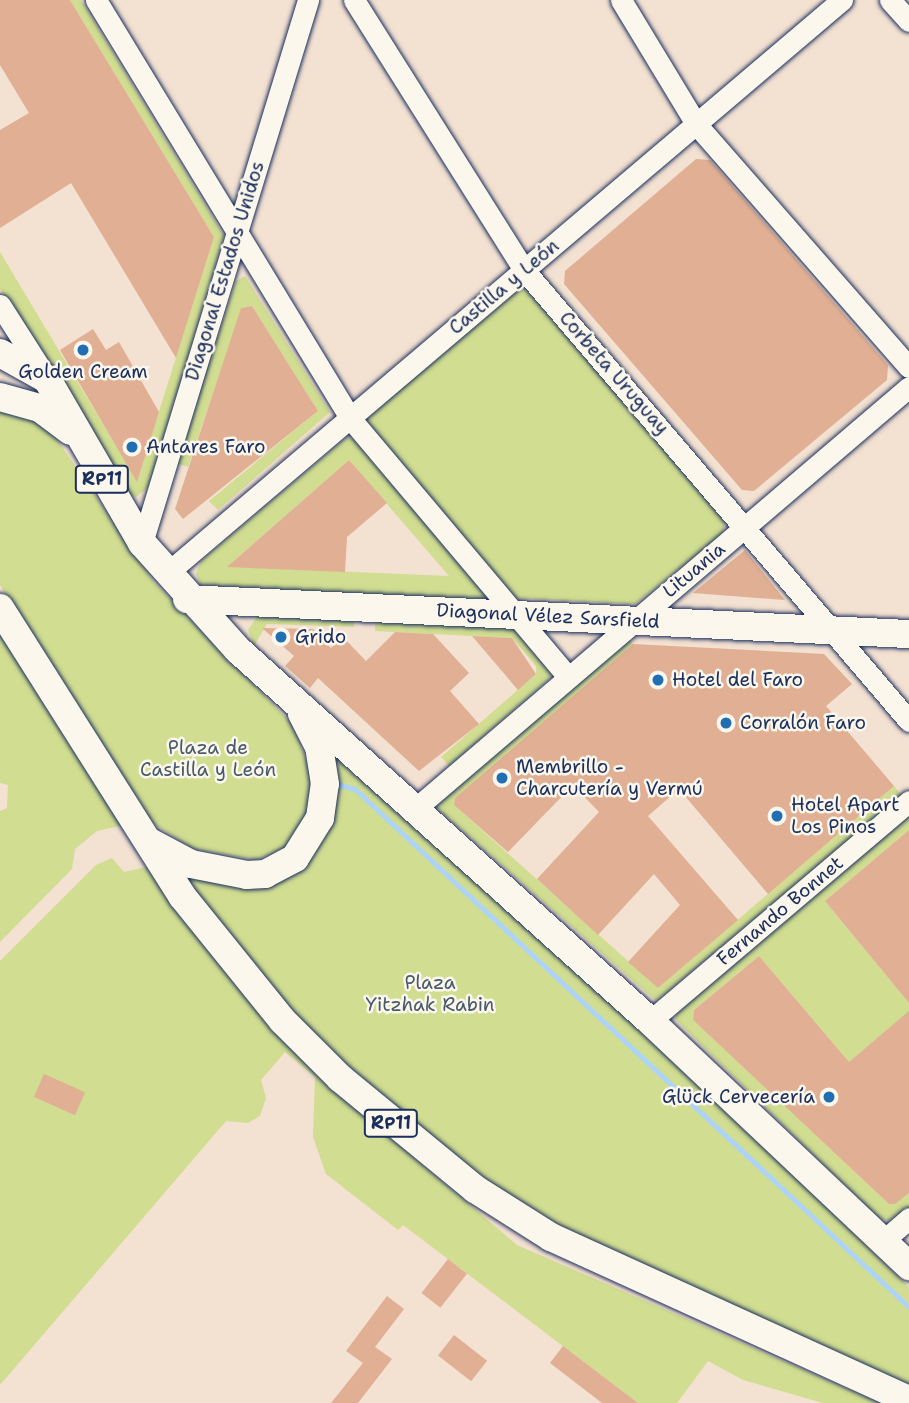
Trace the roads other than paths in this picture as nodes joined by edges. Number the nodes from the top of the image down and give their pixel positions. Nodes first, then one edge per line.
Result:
1 (96, 0) edge
2 (308, 0) edge
3 (354, 0) edge
4 (621, 0) edge
5 (842, 0) edge
6 (890, 0) edge
7 (909, 21) edge
8 (696, 124) junction
9 (237, 232) junction
10 (524, 270) junction
11 (0, 305) edge
12 (0, 353) edge
13 (909, 367) edge
14 (47, 379) junction
15 (909, 387) edge
16 (0, 397) edge
17 (350, 418) junction
18 (78, 437) junction
19 (746, 526) junction
20 (142, 543) junction
21 (166, 574) junction
22 (187, 599) junction
23 (0, 608) edge
24 (516, 615) junction
25 (635, 620) junction
26 (832, 630) junction
27 (909, 634) edge
28 (568, 677) junction
29 (295, 700) junction
30 (909, 721) edge
31 (909, 801) edge
32 (416, 808) junction
33 (142, 837) junction
34 (650, 1021) junction
35 (909, 1218) edge
36 (883, 1241) junction
37 (909, 1266) edge
38 (909, 1400) edge

1 - 9 street
2 - 9 street, Diagonal Estados Unidos
3 - 10 street, Corbeta Uruguay
4 - 8 street
5 - 8 street, Castilla y León
6 - 7 street
8 - 10 street, Castilla y León
8 - 13 street
9 - 17 street
9 - 20 street, Diagonal Estados Unidos
10 - 17 street, Castilla y León
10 - 19 street, Corbeta Uruguay
11 - 14 street
12 - 14 main road
14 - 18 main road, RP11
15 - 19 street, Lituania
16 - 18 main road
17 - 21 street, Castilla y León
17 - 24 street
18 - 20 main road, RP11
19 - 25 street, Lituania
19 - 26 street, Corbeta Uruguay
20 - 21 main road, RP11
21 - 22 main road, RP11
22 - 24 main road, Diagonal Vélez Sarsfield
22 - 29 main road, RP11
23 - 33 main road, RP11
24 - 25 main road, Diagonal Vélez Sarsfield
24 - 28 street
25 - 26 main road, Diagonal Vélez Sarsfield
25 - 28 street, Lituania
26 - 27 main road, Diagonal Vélez Sarsfield
26 - 30 street, Corbeta Uruguay
28 - 32 street, Lituania
29 - 32 main road, RP11
29 - 33 main road
31 - 34 street, Fernando Bonnet
32 - 34 main road, RP11
33 - 38 main road, RP11
34 - 36 main road, RP11
35 - 36 street
36 - 37 main road, RP11

